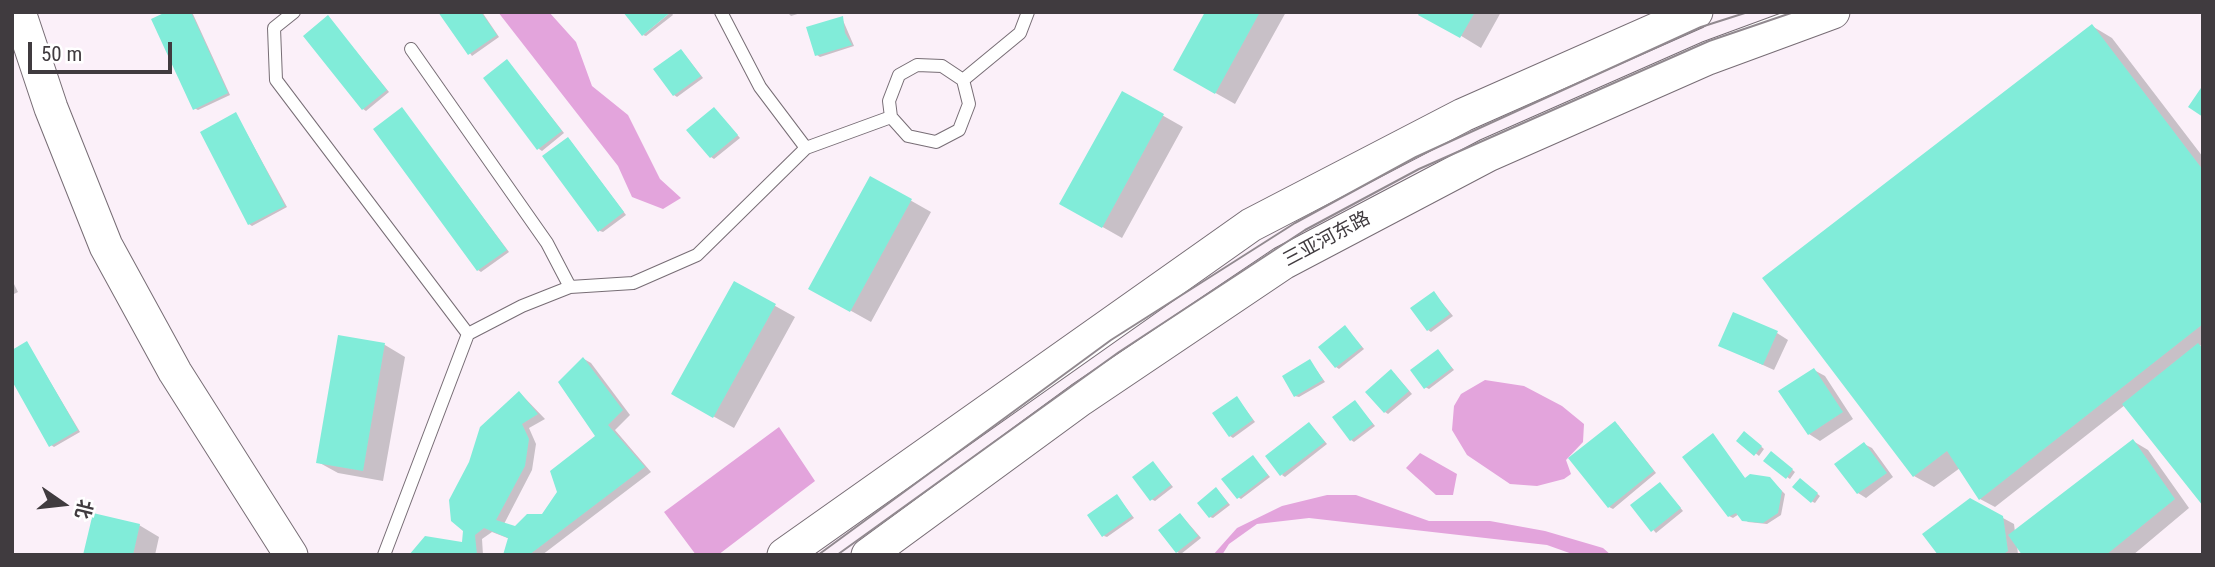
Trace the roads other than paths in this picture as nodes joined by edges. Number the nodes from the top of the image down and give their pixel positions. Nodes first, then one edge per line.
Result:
1 (19, 12) edge
2 (294, 12) edge
3 (721, 12) edge
4 (1028, 12) edge
5 (1696, 12) edge
6 (1833, 12) edge
7 (411, 49) dead end
8 (963, 80) junction
9 (891, 117) junction
10 (806, 148) junction
11 (570, 287) junction
12 (468, 334) junction
13 (291, 555) edge
14 (384, 555) edge
15 (784, 555) edge
16 (869, 555) edge

1 - 13 main road
2 - 12 lane
3 - 10 lane
4 - 8 lane
5 - 15 main road
6 - 16 main road, 三亚河东路
7 - 11 lane
8 - 9 lane
8 - 9 lane
9 - 10 lane
10 - 11 lane
11 - 12 lane
12 - 14 lane

